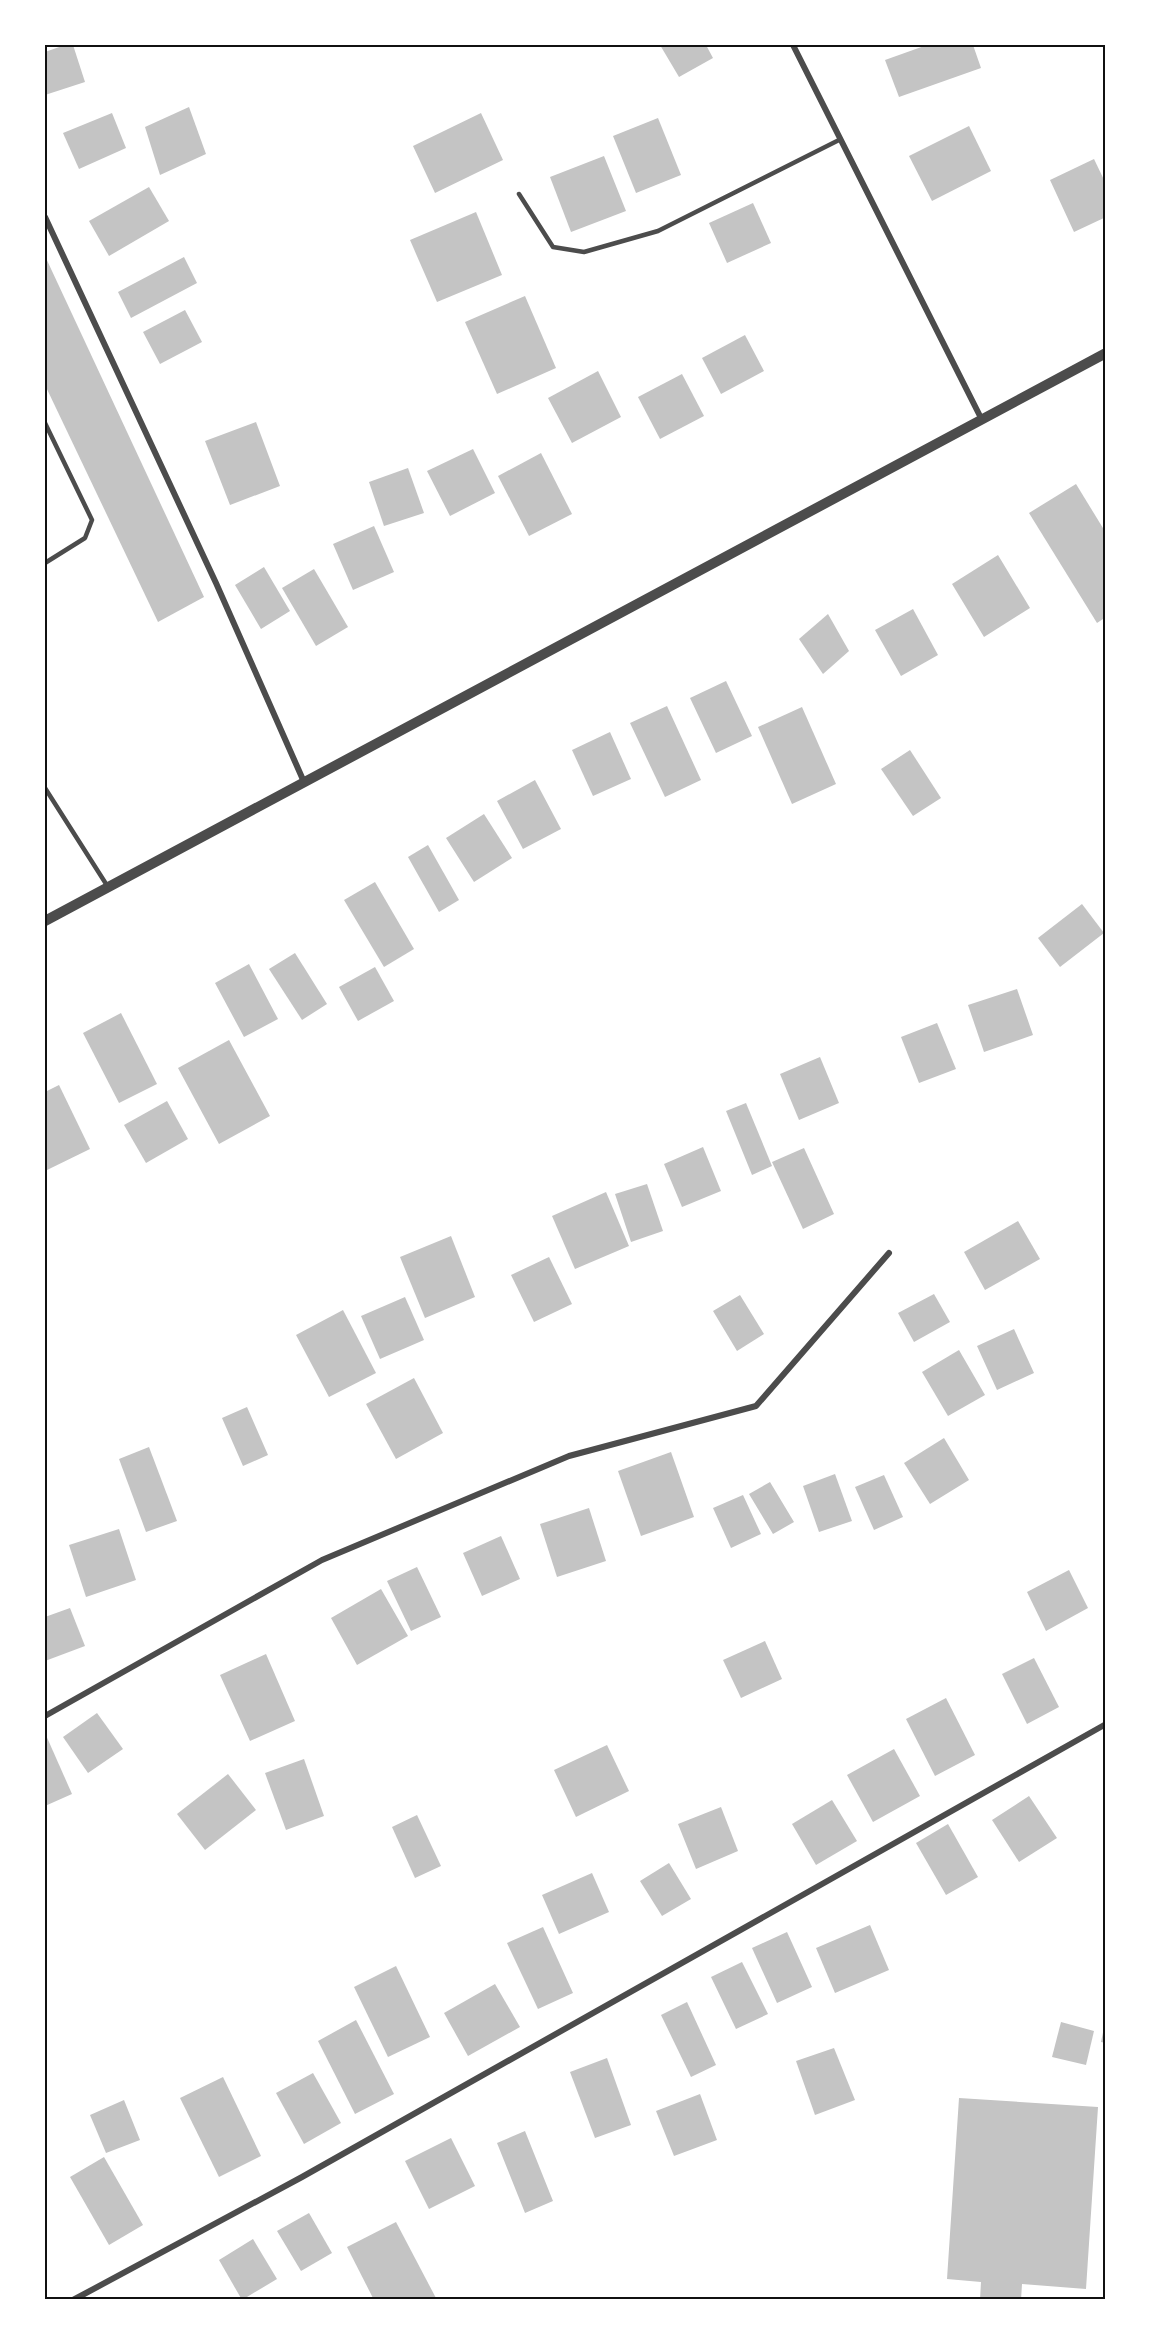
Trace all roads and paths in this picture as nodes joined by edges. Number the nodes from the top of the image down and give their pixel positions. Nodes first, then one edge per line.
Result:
1 (793, 45) edge
2 (839, 140) junction
3 (519, 194) dead end
4 (45, 217) edge
5 (1106, 353) edge
6 (982, 420) junction
7 (45, 423) edge
8 (45, 563) edge
9 (304, 782) junction
10 (45, 788) edge
11 (108, 887) junction
12 (45, 921) edge
13 (889, 1252) dead end
14 (45, 1716) edge
15 (1106, 1724) edge
16 (73, 2300) edge

1 - 2 street
2 - 3 lane
2 - 6 street
4 - 9 street
5 - 6 street
6 - 9 street
7 - 8 lane
9 - 11 street
10 - 11 lane
11 - 12 street
13 - 14 street
15 - 16 street

